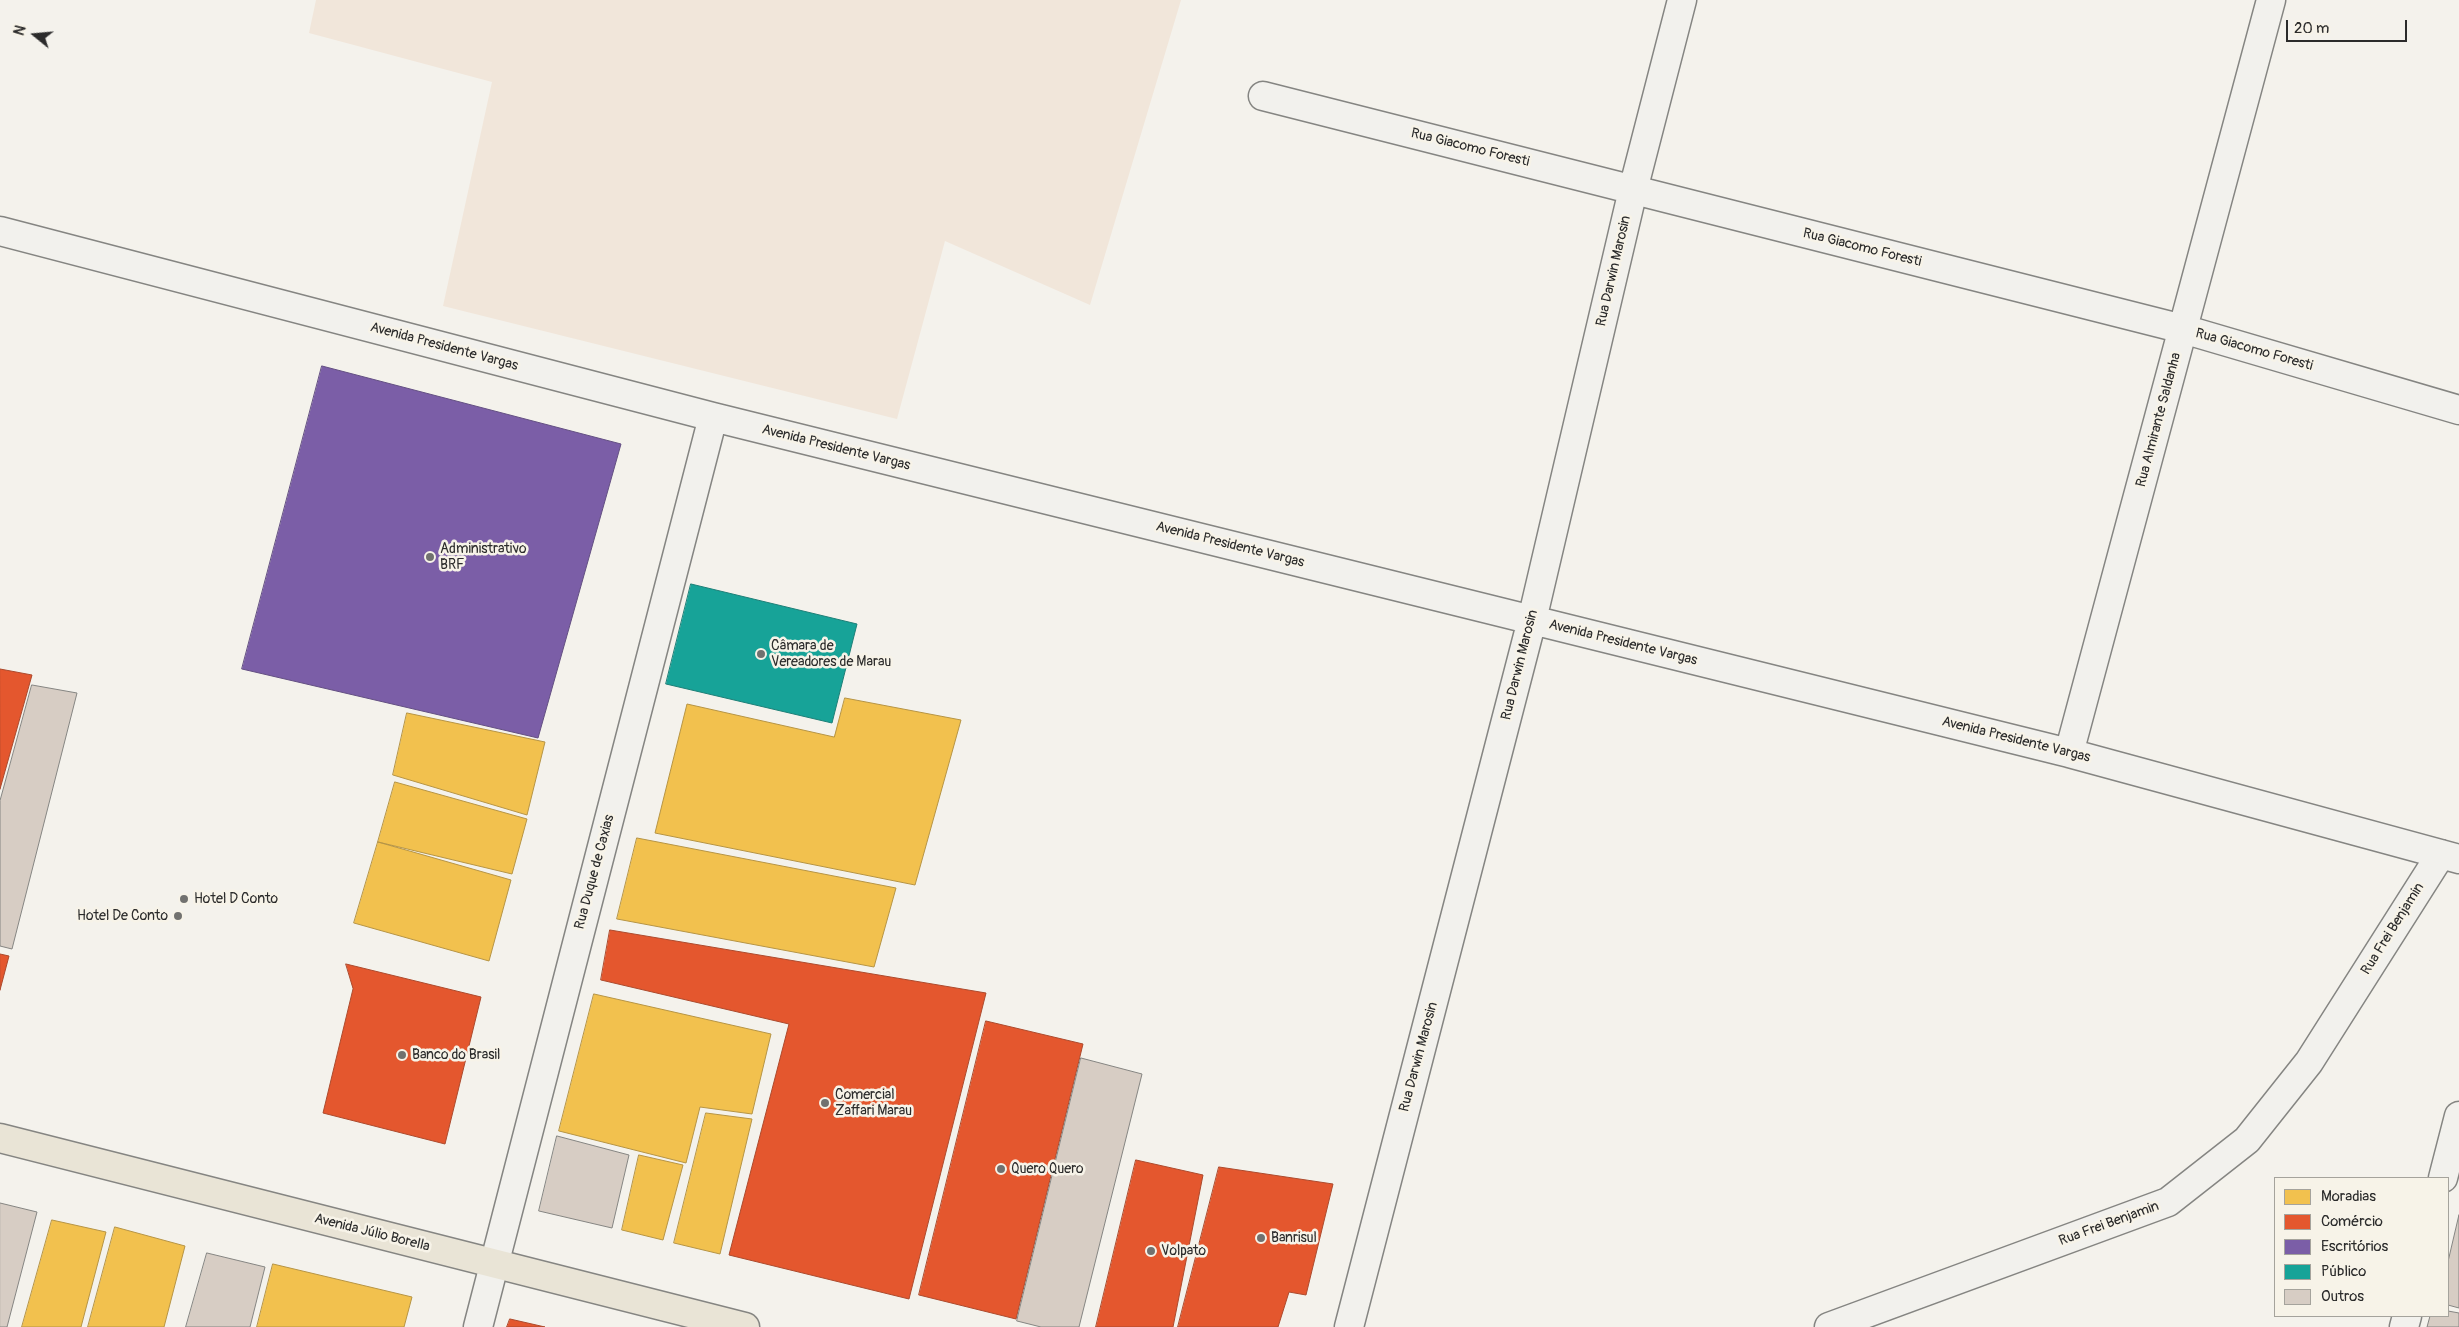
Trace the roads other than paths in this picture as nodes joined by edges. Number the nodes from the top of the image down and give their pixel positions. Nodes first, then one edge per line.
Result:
1 (1682, 0) edge
2 (2271, 0) edge
3 (1263, 96) dead end
4 (1633, 190) junction
5 (0, 231) edge
6 (2183, 329) junction
7 (2459, 410) edge
8 (713, 417) junction
9 (1532, 620) junction
10 (2069, 754) junction
11 (2450, 857) edge
12 (2459, 1116) edge
13 (0, 1138) edge
14 (2443, 1177) edge
15 (494, 1264) junction
16 (478, 1327) edge
17 (745, 1327) edge
18 (1349, 1327) edge
19 (1829, 1327) edge

1 - 4 street, Rua Darwin Marosin
2 - 6 street, Rua Almirante Saldanha
3 - 4 street, Rua Giacomo Foresti
4 - 6 street, Rua Giacomo Foresti
4 - 9 street, Rua Darwin Marosin
5 - 8 street, Avenida Presidente Vargas
6 - 7 street, Rua Giacomo Foresti
6 - 10 street, Rua Almirante Saldanha
8 - 9 street, Avenida Presidente Vargas
8 - 15 street, Rua Duque de Caxias
9 - 10 street, Avenida Presidente Vargas
9 - 18 street, Rua Darwin Marosin
10 - 11 street, Avenida Presidente Vargas
11 - 19 street, Rua Frei Benjamin
12 - 14 street
13 - 15 main road, Avenida Júlio Borella
15 - 16 street, Rua Duque de Caxias
15 - 17 main road, Avenida Júlio Borella

